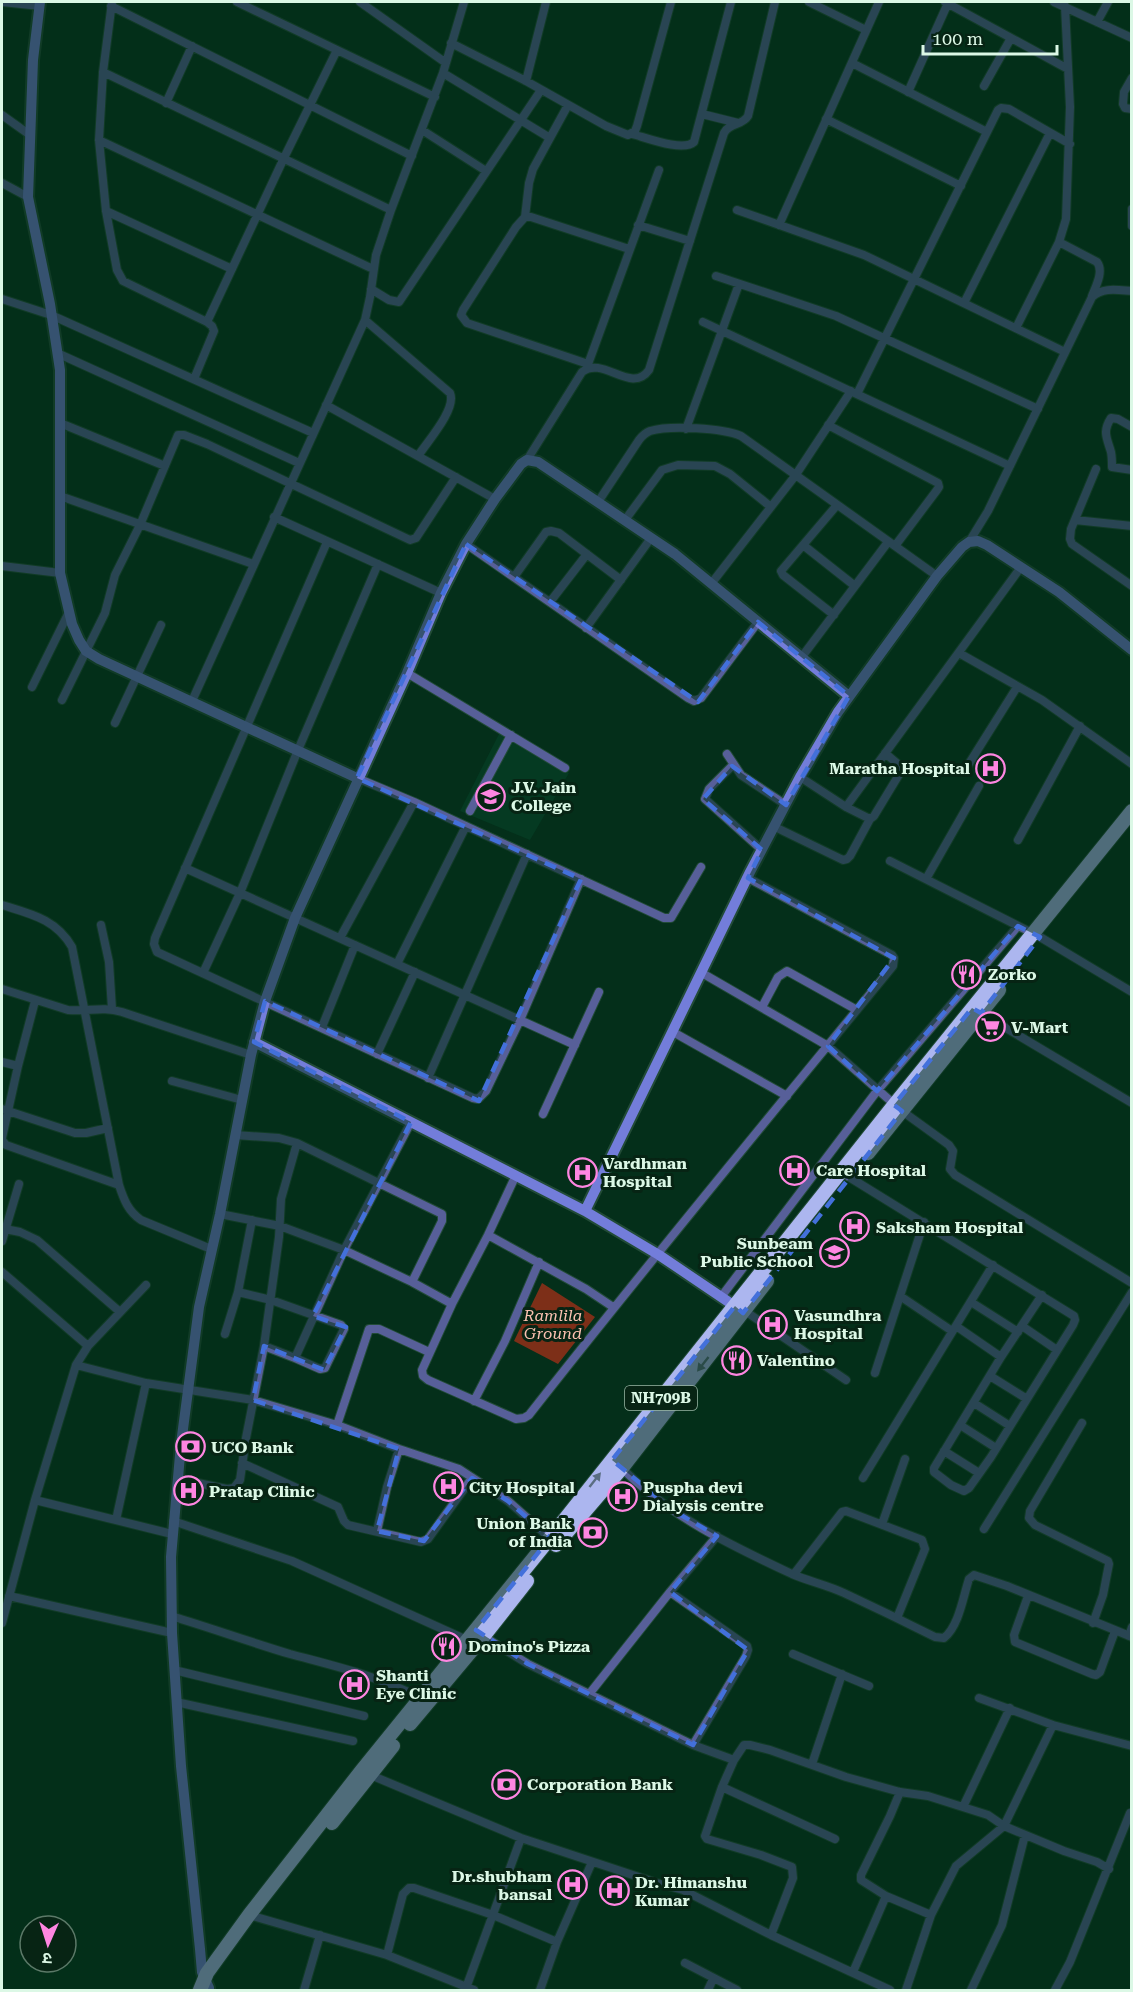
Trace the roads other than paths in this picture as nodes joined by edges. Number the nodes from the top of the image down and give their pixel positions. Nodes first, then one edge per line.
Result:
1 (2, 2) edge
2 (237, 2) edge
3 (360, 2) edge
4 (464, 2) edge
5 (546, 2) edge
6 (670, 2) edge
7 (731, 2) edge
8 (775, 2) edge
9 (809, 2) edge
10 (879, 2) edge
11 (946, 2) edge
12 (1055, 2) edge
13 (1108, 2) edge
14 (40, 4) edge
15 (112, 4) edge
16 (1065, 6) junction
17 (1097, 22) junction
18 (867, 30) junction
19 (1011, 38) junction
20 (1131, 38) edge
21 (451, 43) junction
22 (192, 46) junction
23 (337, 50) junction
24 (446, 63) junction
25 (852, 63) junction
26 (1068, 69) junction
27 (102, 72) junction
28 (443, 73) junction
29 (1131, 78) edge
30 (526, 81) junction
31 (984, 86) dead end
32 (541, 90) junction
33 (908, 92) junction
34 (435, 98) junction
35 (166, 103) junction
36 (310, 104) junction
37 (567, 105) junction
38 (1131, 109) edge
39 (702, 114) junction
40 (2, 115) edge
41 (826, 119) junction
42 (520, 120) junction
43 (741, 123) junction
44 (422, 130) junction
45 (987, 132) junction
46 (1050, 133) junction
47 (632, 134) junction
48 (30, 135) junction
49 (550, 138) junction
50 (99, 140) junction
51 (1070, 144) junction
52 (412, 156) junction
53 (283, 160) junction
54 (658, 170) dead end
55 (486, 171) junction
56 (2, 183) edge
57 (961, 186) junction
58 (28, 197) junction
59 (1131, 209) edge
60 (391, 210) junction
61 (737, 210) dead end
62 (106, 211) junction
63 (258, 215) junction
64 (525, 217) junction
65 (638, 225) junction
66 (779, 225) junction
67 (1131, 226) edge
68 (690, 241) junction
69 (1059, 242) junction
70 (629, 249) junction
71 (232, 269) junction
72 (373, 269) junction
73 (716, 276) dead end
74 (915, 280) junction
75 (739, 284) junction
76 (371, 289) junction
77 (1131, 291) edge
78 (1092, 297) junction
79 (2, 299) edge
80 (964, 303) junction
81 (51, 315) junction
82 (365, 320) junction
83 (207, 322) junction
84 (703, 322) dead end
85 (1016, 328) junction
86 (722, 331) junction
87 (885, 337) junction
88 (1065, 352) junction
89 (57, 353) junction
90 (588, 366) junction
91 (194, 379) junction
92 (854, 393) junction
93 (326, 405) junction
94 (1038, 409) junction
95 (60, 423) junction
96 (828, 425) junction
97 (1131, 427) edge
98 (686, 429) junction
99 (314, 433) junction
100 (418, 456) junction
101 (527, 460) junction
102 (299, 464) junction
103 (165, 466) junction
104 (1010, 466) junction
105 (1096, 469) dead end
106 (1131, 470) edge
107 (795, 476) junction
108 (456, 477) junction
109 (290, 483) junction
110 (60, 496) junction
111 (495, 499) junction
112 (598, 502) junction
113 (837, 505) junction
114 (771, 507) junction
115 (274, 518) junction
116 (625, 520) junction
117 (1075, 520) junction
118 (140, 525) junction
119 (1131, 526) edge
120 (651, 538) junction
121 (327, 542) junction
122 (969, 542) junction
123 (466, 544) junction
124 (892, 544) junction
125 (803, 545) junction
126 (587, 554) junction
127 (253, 564) junction
128 (378, 564) junction
129 (2, 566) edge
130 (1021, 567) junction
131 (60, 573) junction
132 (937, 576) junction
133 (514, 577) junction
134 (621, 580) junction
135 (711, 584) junction
136 (855, 586) junction
137 (1131, 586) edge
138 (441, 593) junction
139 (550, 602) junction
140 (69, 612) junction
141 (834, 615) junction
142 (758, 622) junction
143 (161, 625) dead end
144 (586, 628) junction
145 (1131, 650) edge
146 (87, 651) junction
147 (959, 653) junction
148 (801, 658) junction
149 (407, 673) junction
150 (137, 676) junction
151 (32, 687) dead end
152 (1017, 687) junction
153 (849, 696) junction
154 (62, 700) dead end
155 (192, 701) junction
156 (115, 723) dead end
157 (246, 725) junction
158 (1080, 726) junction
159 (511, 735) junction
160 (298, 750) junction
161 (885, 753) junction
162 (728, 754) dead end
163 (1131, 764) edge
164 (734, 765) junction
165 (565, 768) dead end
166 (965, 770) dead end
167 (800, 777) junction
168 (357, 778) junction
169 (979, 786) dead end
170 (414, 802) junction
171 (786, 805) junction
172 (846, 807) junction
173 (470, 811) dead end
174 (1131, 811) edge
175 (870, 819) junction
176 (1131, 825) edge
177 (466, 826) junction
178 (774, 826) junction
179 (1018, 840) dead end
180 (762, 850) junction
181 (527, 854) junction
182 (890, 861) dead end
183 (701, 867) dead end
184 (185, 868) junction
185 (748, 878) junction
186 (581, 879) junction
187 (926, 879) junction
188 (240, 893) junction
189 (2, 905) edge
190 (295, 918) junction
191 (100, 925) dead end
192 (1018, 926) junction
193 (1036, 935) junction
194 (340, 938) junction
195 (355, 945) junction
196 (397, 964) junction
197 (415, 972) junction
198 (203, 973) junction
199 (702, 973) junction
200 (2, 989) edge
201 (599, 992) dead end
202 (1131, 992) edge
203 (465, 995) junction
204 (265, 1000) junction
205 (34, 1001) junction
206 (762, 1007) junction
207 (112, 1009) junction
208 (857, 1010) junction
209 (84, 1011) junction
210 (976, 1011) junction
211 (520, 1020) junction
212 (322, 1027) junction
213 (673, 1032) junction
214 (254, 1042) junction
215 (575, 1045) junction
216 (828, 1046) junction
217 (377, 1054) junction
218 (251, 1055) junction
219 (2, 1062) edge
220 (18, 1066) junction
221 (428, 1078) junction
222 (172, 1081) dead end
223 (878, 1091) junction
224 (787, 1096) junction
225 (242, 1100) junction
226 (1131, 1103) edge
227 (898, 1108) junction
228 (5, 1110) edge
229 (543, 1114) dead end
230 (411, 1122) junction
231 (108, 1128) junction
232 (235, 1135) junction
233 (2, 1139) edge
234 (297, 1143) junction
235 (516, 1175) junction
236 (849, 1177) junction
237 (378, 1183) junction
238 (19, 1184) dead end
239 (119, 1185) junction
240 (585, 1211) junction
241 (219, 1214) junction
242 (252, 1220) junction
243 (924, 1222) junction
244 (280, 1226) junction
245 (5, 1229) junction
246 (488, 1235) junction
247 (2, 1240) edge
248 (211, 1249) junction
249 (344, 1250) junction
250 (659, 1254) junction
251 (539, 1262) junction
252 (993, 1265) junction
253 (2, 1272) edge
254 (412, 1282) junction
255 (1131, 1283) edge
256 (146, 1285) dead end
257 (238, 1292) junction
258 (1131, 1292) edge
259 (1042, 1295) junction
260 (721, 1296) junction
261 (900, 1296) junction
262 (271, 1300) junction
263 (971, 1302) junction
264 (452, 1304) junction
265 (614, 1307) junction
266 (741, 1310) junction
267 (120, 1312) junction
268 (313, 1316) junction
269 (954, 1329) junction
270 (1020, 1329) junction
271 (225, 1334) dead end
272 (88, 1346) junction
273 (264, 1346) junction
274 (1057, 1350) junction
275 (429, 1352) junction
276 (1001, 1357) junction
277 (295, 1358) junction
278 (76, 1365) junction
279 (875, 1373) dead end
280 (990, 1376) junction
281 (846, 1380) dead end
282 (146, 1383) junction
283 (188, 1389) junction
284 (1027, 1399) junction
285 (253, 1400) junction
286 (474, 1401) junction
287 (974, 1403) junction
288 (1082, 1423) dead end
289 (337, 1425) junction
290 (960, 1425) junction
291 (1010, 1426) junction
292 (996, 1448) junction
293 (399, 1449) junction
294 (944, 1451) junction
295 (905, 1459) dead end
296 (242, 1463) junction
297 (617, 1464) junction
298 (979, 1473) junction
299 (472, 1478) junction
300 (863, 1478) dead end
301 (178, 1479) junction
302 (35, 1500) junction
303 (116, 1520) junction
304 (173, 1521) junction
305 (882, 1524) junction
306 (984, 1529) dead end
307 (377, 1531) junction
308 (172, 1534) junction
309 (717, 1536) junction
310 (550, 1538) junction
311 (794, 1575) junction
312 (670, 1592) junction
313 (9, 1596) junction
314 (1028, 1596) junction
315 (171, 1616) junction
316 (897, 1618) junction
317 (2, 1623) edge
318 (1093, 1623) junction
319 (1131, 1627) edge
320 (1116, 1631) junction
321 (171, 1633) junction
322 (1130, 1637) edge
323 (476, 1638) junction
324 (793, 1654) dead end
325 (174, 1670) junction
326 (842, 1674) junction
327 (870, 1686) dead end
328 (590, 1693) junction
329 (420, 1698) junction
330 (980, 1698) dead end
331 (176, 1702) junction
332 (1010, 1708) junction
333 (364, 1716) dead end
334 (1053, 1725) junction
335 (353, 1741) dead end
336 (693, 1745) junction
337 (1131, 1746) edge
338 (734, 1761) junction
339 (812, 1764) junction
340 (366, 1773) junction
341 (722, 1787) junction
342 (900, 1792) junction
343 (963, 1807) junction
344 (1130, 1814) dead end
345 (1004, 1826) junction
346 (1025, 1835) junction
347 (521, 1838) junction
348 (835, 1839) dead end
349 (592, 1862) junction
350 (1109, 1869) junction
351 (886, 1896) junction
352 (493, 1915) junction
353 (931, 1915) junction
354 (253, 1916) junction
355 (320, 1935) junction
356 (771, 1935) junction
357 (557, 1942) junction
358 (387, 1955) junction
359 (685, 1963) dead end
360 (853, 1972) junction
361 (713, 1978) junction
362 (206, 1987) edge
363 (470, 1989) edge
364 (304, 1990) edge
365 (540, 1990) edge
366 (708, 1990) edge
367 (736, 1990) edge
368 (890, 1990) edge
369 (906, 1990) edge
370 (971, 1990) edge
371 (1055, 1990) edge

1 - 14 street
2 - 23 street
3 - 24 street
4 - 21 street
5 - 30 street
6 - 47 street
7 - 39 street
8 - 43 street
9 - 18 street
10 - 18 street
11 - 19 street
11 - 33 street
12 - 16 street
13 - 17 street
14 - 48 street
15 - 22 street
15 - 27 street
16 - 17 street
16 - 26 street
17 - 20 street
18 - 25 street
19 - 26 street
19 - 31 street
21 - 24 street
21 - 30 street
22 - 35 street
22 - 36 street
23 - 34 street
23 - 36 street
24 - 28 street
25 - 33 street
25 - 41 street
26 - 51 street
27 - 35 street
27 - 50 street
28 - 34 street
28 - 42 street
29 - 38 street
30 - 32 street
32 - 37 street
32 - 42 street
33 - 45 street
34 - 44 street
35 - 53 street
36 - 52 street
36 - 53 street
37 - 47 street
37 - 49 street
39 - 43 street
39 - 47 street
40 - 48 street
41 - 57 street
41 - 66 street
42 - 49 street
42 - 55 street
43 - 68 street
44 - 52 street
44 - 55 street
45 - 46 street
45 - 57 street
46 - 51 street
46 - 80 street
48 - 58 street
49 - 64 street
50 - 62 street
50 - 63 street
51 - 69 street
52 - 60 street
53 - 60 street
53 - 63 street
54 - 65 street
55 - 76 street
56 - 58 street
57 - 74 street
58 - 81 street
59 - 67 street
60 - 72 street
61 - 66 street
62 - 71 street
62 - 83 street
63 - 71 street
63 - 72 street
64 - 70 street
64 - 90 street
65 - 68 street
65 - 70 street
66 - 74 street
68 - 90 street
69 - 78 street
69 - 85 street
70 - 90 street
71 - 83 street
72 - 76 street
73 - 75 street
74 - 80 street
74 - 87 street
75 - 86 street
75 - 87 street
76 - 82 street
77 - 78 street
78 - 88 street
79 - 81 street
80 - 85 street
81 - 89 street
81 - 91 street
82 - 93 street
82 - 100 street
83 - 91 street
84 - 86 street
85 - 88 street
86 - 92 street
86 - 98 street
87 - 92 street
87 - 94 street
88 - 94 street
89 - 95 street
89 - 102 street
90 - 101 street
91 - 99 street
92 - 96 street
92 - 104 street
93 - 99 street
93 - 100 street
94 - 104 street
95 - 103 street
95 - 110 street
96 - 107 street
96 - 124 street
97 - 106 street
98 - 107 street
98 - 112 street
99 - 102 street
100 - 108 street
101 - 111 street
101 - 112 street
102 - 109 street
103 - 109 street
103 - 118 street
104 - 122 street
105 - 117 street
107 - 113 street
107 - 114 street
108 - 109 street
108 - 111 street
109 - 115 street
110 - 118 street
110 - 131 street
111 - 123 street
112 - 116 street
113 - 124 street
113 - 125 street
114 - 116 street
114 - 135 street
115 - 121 street
115 - 127 street
116 - 120 street
117 - 119 street
117 - 137 street
118 - 127 street
118 - 146 street
120 - 134 street
120 - 135 street
121 - 128 street
121 - 157 street
122 - 130 street
122 - 132 street
123 - 133 street
123 - 138 street
124 - 132 street
124 - 136 street
125 - 136 street
125 - 141 street
126 - 133 street
126 - 134 street
126 - 139 street
127 - 155 street
128 - 138 street
128 - 160 street
129 - 131 street
130 - 145 street
130 - 147 street
131 - 140 street
132 - 153 street
133 - 139 street
134 - 144 street
135 - 142 street
136 - 141 street
138 - 149 street
139 - 144 street
140 - 146 street
140 - 151 street
141 - 148 street
142 - 144 street
142 - 148 street
143 - 150 street
146 - 150 street
146 - 154 street
147 - 152 street
147 - 161 street
148 - 153 street
149 - 159 street
149 - 168 street
150 - 155 street
150 - 156 street
152 - 158 street
152 - 166 street
153 - 167 street
155 - 157 street
157 - 160 street
157 - 184 street
158 - 163 street
158 - 179 street
159 - 165 street
159 - 173 street
160 - 168 street
160 - 188 street
161 - 172 street
161 - 175 street
162 - 164 street
164 - 171 street
164 - 180 street
167 - 171 street
167 - 172 street
168 - 170 street
168 - 190 street
169 - 187 street
170 - 177 street
170 - 194 street
171 - 178 street
172 - 175 street
174 - 193 highway, NH709B
175 - 178 street
176 - 193 highway, NH709B
177 - 181 street
177 - 196 street
178 - 180 street
180 - 185 street
181 - 186 street
181 - 203 street
182 - 187 street
183 - 186 street
184 - 188 street
184 - 198 street
185 - 199 street
185 - 208 street
186 - 211 street
187 - 192 street
188 - 190 street
188 - 198 street
189 - 209 street
190 - 194 street
190 - 204 street
191 - 207 street
192 - 193 street
192 - 223 street
193 - 202 street
193 - 210 highway, NH709B
194 - 195 street
195 - 196 street
195 - 212 street
196 - 197 street
197 - 203 street
197 - 217 street
198 - 204 street
199 - 206 street
199 - 213 street
200 - 205 street
201 - 215 street
203 - 211 street
203 - 221 street
204 - 212 street
204 - 214 street
205 - 209 street
205 - 220 street
206 - 208 street
206 - 216 street
207 - 209 street
207 - 218 street
208 - 216 street
209 - 231 street
210 - 226 street
210 - 227 highway, NH709B
211 - 215 street
211 - 221 street
212 - 217 street
213 - 224 street
213 - 240 street
214 - 218 street
214 - 230 street
215 - 229 street
216 - 223 street
216 - 224 street
217 - 221 street
218 - 225 street
219 - 220 street
220 - 228 street
222 - 225 street
223 - 227 street
223 - 260 street
224 - 250 street
225 - 232 street
227 - 236 highway, NH709B
227 - 255 street
227 - 266 highway, NH709B
228 - 231 street
228 - 233 street
230 - 235 street
230 - 237 street
231 - 239 street
232 - 234 street
232 - 241 street
233 - 239 street
234 - 237 street
234 - 244 street
235 - 240 street
235 - 246 street
236 - 243 street
236 - 266 highway, NH709B
237 - 249 street
237 - 254 street
238 - 245 street
239 - 248 street
240 - 250 street
241 - 242 street
241 - 248 street
242 - 244 street
242 - 257 street
243 - 252 street
243 - 261 street
244 - 249 street
244 - 262 street
245 - 247 street
245 - 267 street
246 - 251 street
246 - 264 street
248 - 283 street
249 - 254 street
249 - 268 street
250 - 260 street
250 - 265 street
251 - 265 street
251 - 286 street
252 - 259 street
252 - 263 street
253 - 272 street
254 - 264 street
256 - 267 street
257 - 262 street
257 - 271 street
258 - 306 street
259 - 270 street
259 - 274 street
260 - 266 street
261 - 269 street
261 - 279 street
262 - 268 street
262 - 273 street
263 - 269 street
263 - 270 street
264 - 275 street
265 - 286 street
266 - 281 street
266 - 297 highway, NH709B
267 - 272 street
268 - 277 street
268 - 277 street
269 - 276 street
269 - 300 street
270 - 274 street
270 - 276 street
272 - 278 street
273 - 277 street
273 - 285 street
274 - 284 street
275 - 286 street
275 - 289 street
276 - 280 street
278 - 282 street
278 - 302 street
280 - 284 street
280 - 287 street
282 - 283 street
282 - 303 street
283 - 285 street
283 - 301 street
284 - 291 street
285 - 289 street
285 - 296 street
287 - 290 street
287 - 291 street
288 - 318 street
289 - 293 street
290 - 292 street
290 - 294 street
291 - 292 street
292 - 298 street
293 - 299 street
293 - 307 street
294 - 298 street
294 - 298 street
295 - 305 street
296 - 301 street
296 - 307 street
297 - 309 street
310 -> 297 highway, NH709B
297 - 323 highway, NH709B
299 - 307 street
299 - 310 street
301 - 304 street
302 - 303 street
302 - 313 street
303 - 308 street
304 - 308 street
304 - 323 street
305 - 311 street
305 - 316 street
308 - 315 street
309 - 311 street
309 - 312 street
310 - 323 highway, NH709B
311 - 316 street
312 - 328 street
312 - 336 street
313 - 317 street
313 - 321 street
314 - 316 street
314 - 318 street
314 - 320 street
315 - 321 street
315 - 329 street
318 - 320 street
319 - 322 street
320 - 322 street
321 - 325 street
323 - 328 street
323 - 329 highway, NH709B
323 - 340 highway, NH709B
324 - 326 street
325 - 331 street
325 - 333 street
326 - 327 street
326 - 339 street
328 - 336 street
329 - 340 highway, NH709B
330 - 332 street
331 - 335 street
331 - 362 street
332 - 334 street
332 - 343 street
334 - 337 street
334 - 345 street
336 - 338 street
338 - 339 street
338 - 341 street
339 - 342 street
340 - 347 street
340 - 354 highway, NH709B
341 - 348 street
341 - 356 street
342 - 343 street
342 - 351 street
343 - 345 street
344 - 350 street
345 - 346 street
345 - 353 street
346 - 350 street
346 - 370 street
347 - 349 street
347 - 352 street
349 - 356 street
349 - 357 street
350 - 371 street
351 - 353 street
351 - 360 street
352 - 357 street
352 - 358 street
352 - 363 street
353 - 369 street
354 - 355 street
354 - 362 highway, NH709B
355 - 358 street
355 - 364 street
356 - 360 street
357 - 365 street
358 - 363 street
359 - 361 street
360 - 368 street
361 - 366 street
361 - 367 street

